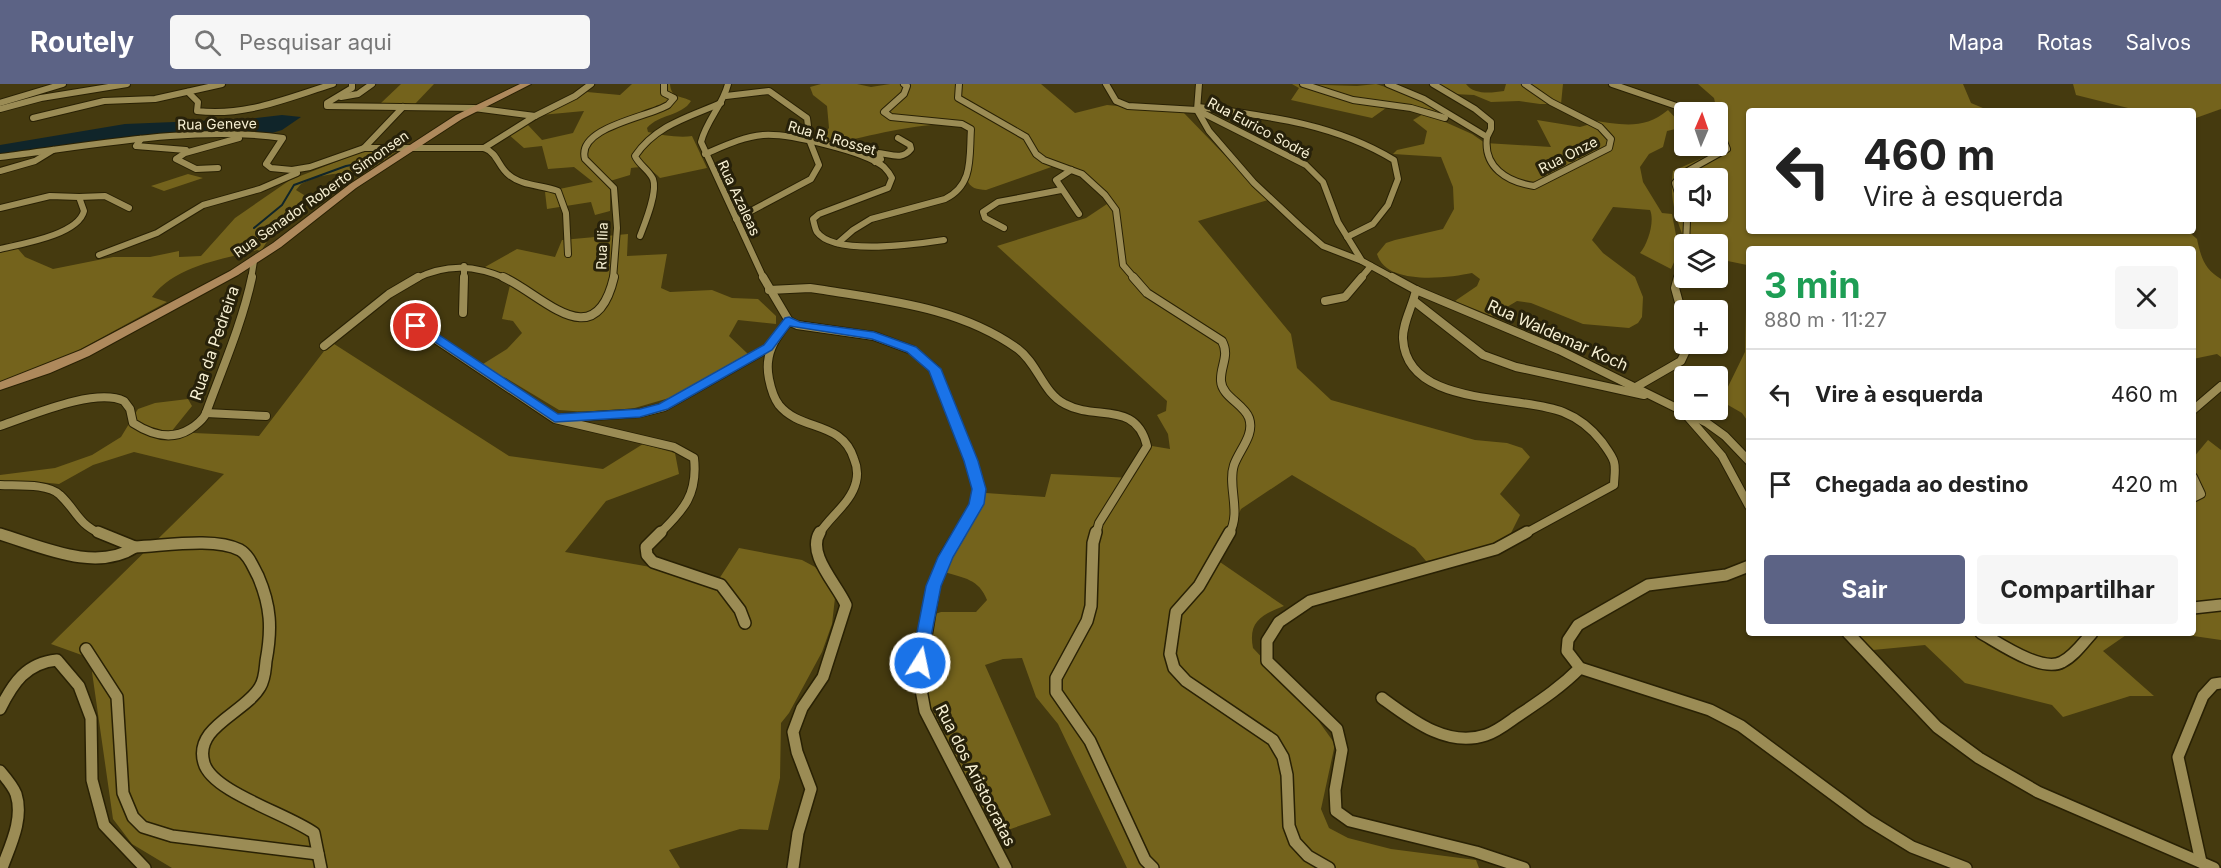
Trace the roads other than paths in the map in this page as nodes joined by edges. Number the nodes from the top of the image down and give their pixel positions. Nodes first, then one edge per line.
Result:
1 (63, 84) edge
2 (97, 84) edge
3 (127, 84) edge
4 (222, 84) edge
5 (333, 84) edge
6 (351, 84) edge
7 (372, 84) edge
8 (527, 84) edge
9 (591, 84) edge
10 (664, 84) edge
11 (728, 84) edge
12 (904, 84) edge
13 (959, 84) edge
14 (1106, 84) edge
15 (1199, 84) edge
16 (1303, 84) edge
17 (1388, 84) edge
18 (1433, 84) edge
19 (1525, 84) edge
20 (1612, 84) edge
21 (188, 92) junction
22 (41, 98) junction
23 (335, 98) junction
24 (725, 99) junction
25 (0, 103) edge
26 (211, 103) dead end
27 (1674, 105) edge
28 (403, 107) junction
29 (474, 108) junction
30 (1197, 108) junction
31 (0, 109) edge
32 (252, 110) junction
33 (535, 116) junction
34 (33, 118) dead end
35 (256, 134) junction
36 (898, 138) dead end
37 (141, 139) junction
38 (1486, 139) junction
39 (810, 142) junction
40 (364, 148) junction
41 (484, 148) junction
42 (409, 149) junction
43 (53, 150) junction
44 (195, 150) junction
45 (705, 154) junction
46 (1714, 156) edge
47 (0, 157) edge
48 (875, 162) junction
49 (310, 167) junction
50 (218, 168) dead end
51 (1071, 170) junction
52 (0, 171) edge
53 (1061, 190) junction
54 (79, 197) junction
55 (0, 208) edge
56 (129, 208) dead end
57 (1079, 214) dead end
58 (736, 219) junction
59 (1004, 228) dead end
60 (1686, 234) edge
61 (640, 236) dead end
62 (1347, 237) junction
63 (944, 240) dead end
64 (838, 243) junction
65 (0, 249) edge
66 (568, 254) dead end
67 (99, 255) dead end
68 (254, 261) junction
69 (1362, 261) junction
70 (464, 266) junction
71 (1371, 266) junction
72 (1416, 290) junction
73 (769, 291) junction
74 (1324, 301) dead end
75 (1414, 301) junction
76 (463, 313) dead end
77 (789, 321) junction
78 (416, 326) dead end
79 (324, 346) dead end
80 (768, 348) junction
81 (1685, 354) edge
82 (0, 386) edge
83 (2221, 386) edge
84 (1636, 387) junction
85 (1653, 397) junction
86 (2196, 407) edge
87 (1674, 408) edge
88 (206, 412) junction
89 (266, 416) dead end
90 (555, 418) junction
91 (1690, 420) edge
92 (1700, 420) edge
93 (0, 426) edge
94 (1746, 458) edge
95 (2196, 483) edge
96 (0, 485) edge
97 (2196, 496) edge
98 (1746, 500) edge
99 (0, 534) edge
100 (135, 547) junction
101 (1746, 567) edge
102 (2221, 605) edge
103 (2196, 608) edge
104 (745, 623) dead end
105 (1851, 636) edge
106 (1986, 636) edge
107 (2089, 636) edge
108 (86, 650) dead end
109 (1580, 668) junction
110 (2221, 683) edge
111 (1382, 698) dead end
112 (0, 709) edge
113 (0, 771) edge
114 (318, 854) junction
115 (2201, 862) junction
116 (2, 868) edge
117 (145, 868) edge
118 (321, 868) edge
119 (793, 868) edge
120 (1006, 868) edge
121 (1153, 868) edge
122 (1329, 868) edge
123 (1524, 868) edge
124 (1966, 868) edge
125 (2214, 868) edge

1 - 25 street
2 - 22 street
3 - 22 street
4 - 21 street
5 - 32 street
6 - 23 street
7 - 23 street
8 - 29 street, Rua Senador Roberto Simonsen
9 - 33 street
10 - 70 street, Rua Ilia
11 - 24 street, Rua Azaleas
12 - 64 street
13 - 51 street
14 - 30 street
15 - 30 street, Rua Eurico Sodré
16 - 38 street
17 - 38 street
18 - 38 street
19 - 38 street, Rua Onze
20 - 27 street
21 - 32 street
21 - 34 street
22 - 31 street
23 - 28 street
24 - 39 street
24 - 45 street, Rua Azaleas
24 - 61 street
26 - 32 street
28 - 29 street
28 - 40 street
29 - 33 street
29 - 42 street, Rua Senador Roberto Simonsen
30 - 62 street, Rua Eurico Sodré
30 - 62 street
30 - 69 street
33 - 41 street
35 - 37 street, Rua Geneve
35 - 44 street
35 - 49 street, Rua Geneve
36 - 48 street
37 - 43 street, Rua Geneve
37 - 44 street
39 - 45 street, Rua R. Rosset
39 - 48 street, Rua R. Rosset
39 - 58 street
40 - 42 street
40 - 49 street, Rua Geneve
41 - 42 street
41 - 66 street
42 - 68 street, Rua Senador Roberto Simonsen
43 - 47 street, Rua Geneve
43 - 52 street, Rua Geneve
44 - 50 street
45 - 58 street, Rua Azaleas
46 - 60 street
48 - 64 street, Rua R. Rosset
49 - 67 street
51 - 53 street
51 - 122 street
53 - 57 street
53 - 59 street
54 - 55 street
54 - 56 street
54 - 65 street
58 - 73 street, Rua Azaleas
62 - 69 street, Rua Eurico Sodré
63 - 64 street, Rua R. Rosset
68 - 82 street, Rua Senador Roberto Simonsen
68 - 88 street, Rua da Pedreira
69 - 71 street, Rua Eurico Sodré
70 - 76 street
70 - 79 street, Rua Ilia
71 - 72 street, Rua Eurico Sodré
71 - 74 street
72 - 75 street
72 - 84 street, Rua Waldemar Koch
73 - 77 street, Rua Azaleas
73 - 121 street
75 - 85 street
75 - 123 street
77 - 80 street
77 - 120 street, Rua dos Aristocratas
78 - 90 street
80 - 90 street
80 - 119 street
81 - 84 street
83 - 86 street
84 - 85 street, Rua Waldemar Koch
85 - 87 street, Rua Waldemar Koch
88 - 89 street
88 - 93 street, Rua da Pedreira
90 - 104 street
91 - 98 street
92 - 94 street, Rua Waldemar Koch
95 - 97 street
96 - 100 street
99 - 100 street
100 - 114 street
101 - 109 street
102 - 103 street
105 - 115 street
106 - 107 street
108 - 114 street
109 - 111 street
109 - 124 street
110 - 115 street
112 - 117 street
113 - 116 street
114 - 118 street
115 - 125 street

